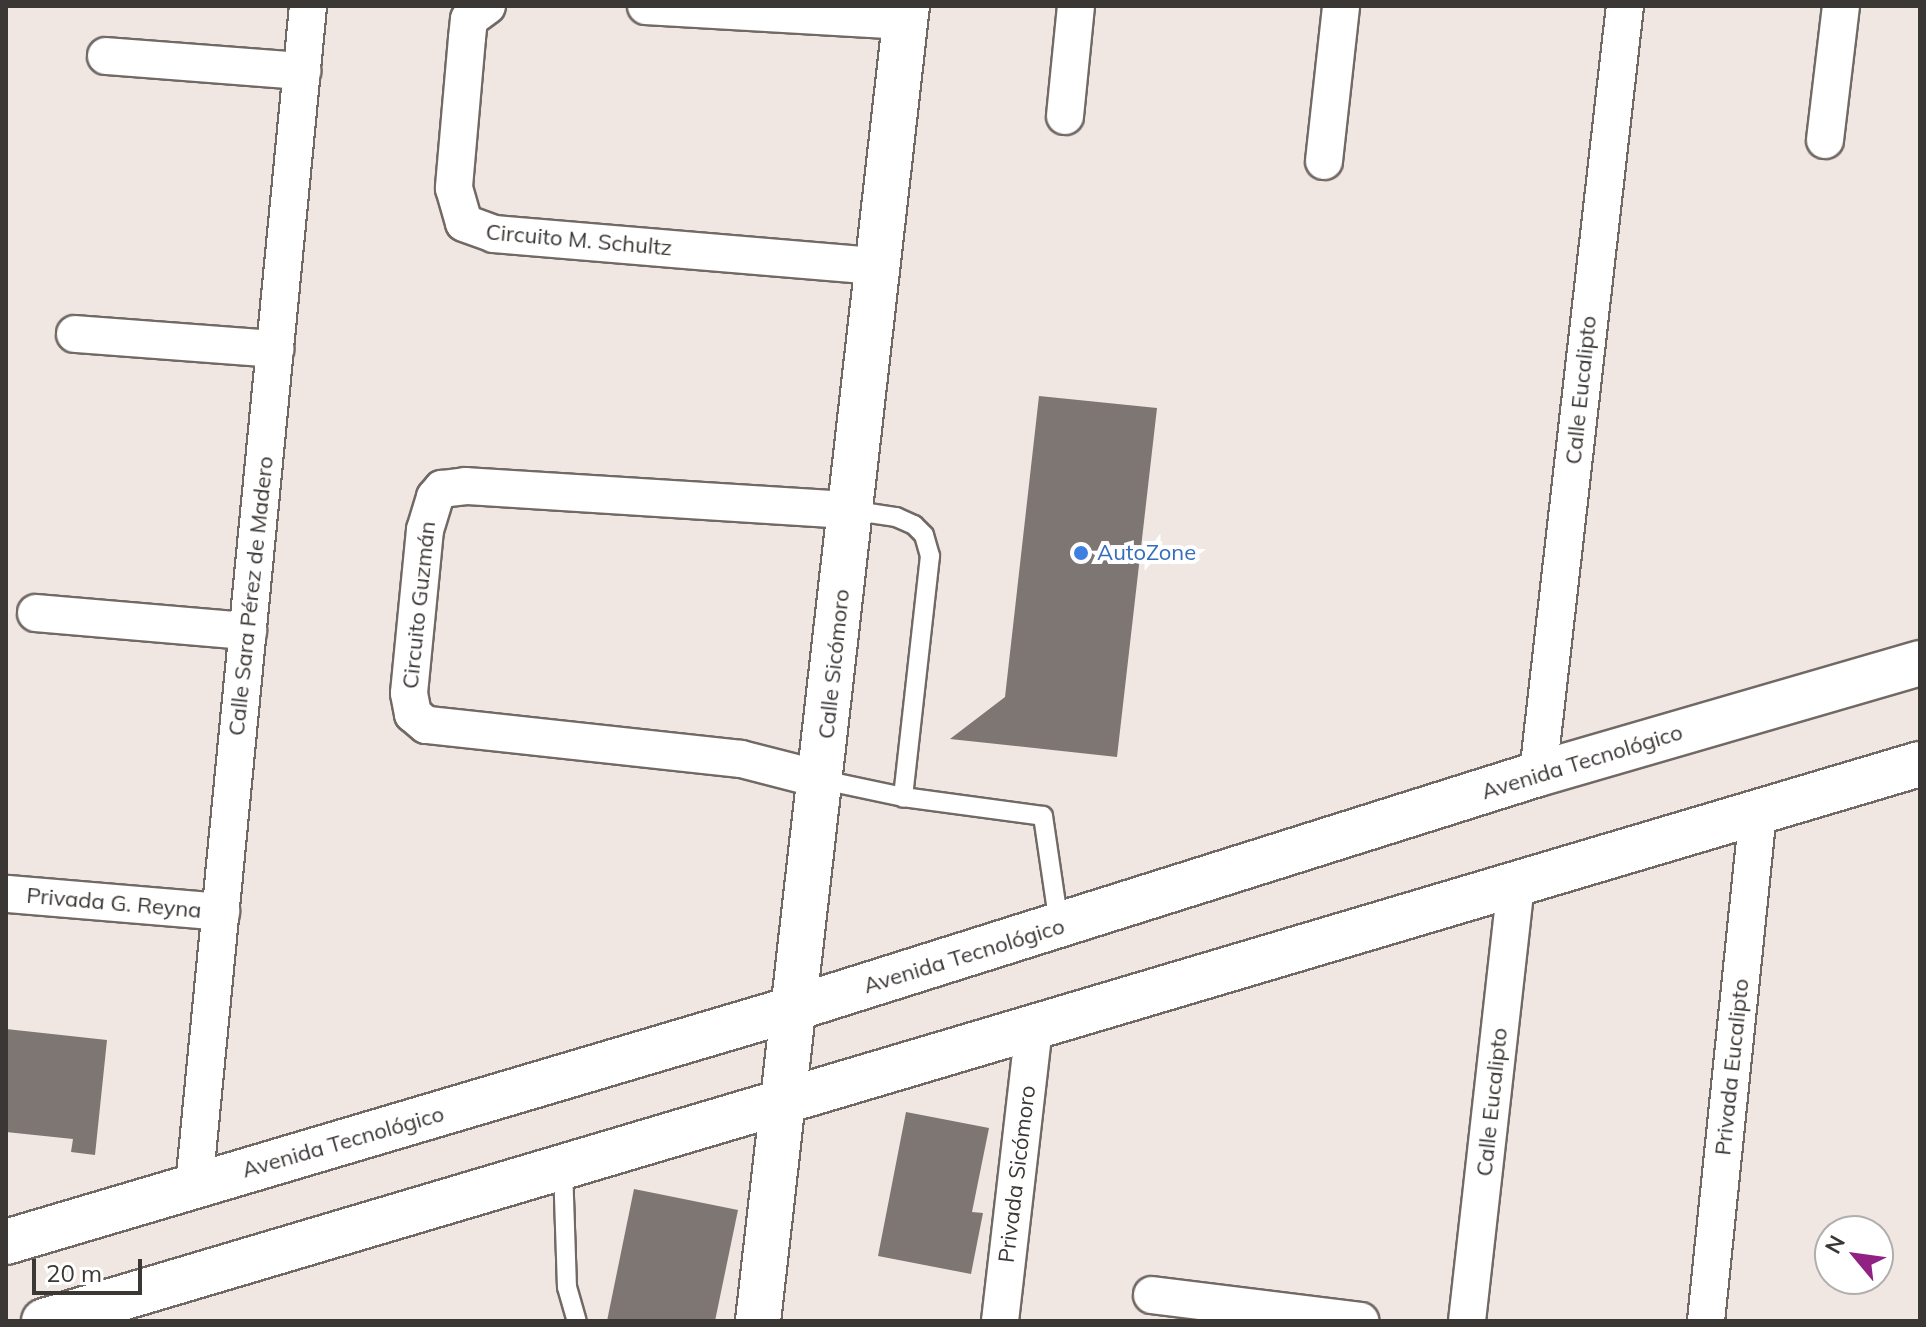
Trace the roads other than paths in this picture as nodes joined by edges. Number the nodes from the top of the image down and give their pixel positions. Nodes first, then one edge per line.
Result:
1 (308, 6) edge
2 (487, 6) edge
3 (646, 6) edge
4 (1076, 6) edge
5 (1341, 6) edge
6 (1625, 6) edge
7 (1841, 6) edge
8 (906, 13) edge
9 (106, 56) dead end
10 (302, 71) junction
11 (1065, 116) dead end
12 (1825, 140) dead end
13 (1324, 161) dead end
14 (877, 266) junction
15 (75, 334) dead end
16 (275, 349) junction
17 (849, 510) junction
18 (36, 613) dead end
19 (248, 631) junction
20 (1920, 663) edge
21 (1920, 764) edge
22 (1538, 774) junction
23 (823, 780) junction
24 (903, 797) junction
25 (1758, 812) junction
26 (1516, 884) junction
27 (8, 894) edge
28 (221, 912) junction
29 (1059, 926) junction
30 (792, 1009) junction
31 (1034, 1027) junction
32 (782, 1102) junction
33 (563, 1167) junction
34 (194, 1186) junction
35 (6, 1242) edge
36 (1152, 1295) dead end
37 (57, 1319) edge
38 (577, 1321) edge
39 (758, 1321) edge
40 (1000, 1321) edge
41 (1360, 1321) edge
42 (1467, 1321) edge
43 (1706, 1321) edge

1 - 10 street, Calle Sara Pérez de Madero
2 - 14 street, Circuito M. Schultz
3 - 8 street
4 - 11 street
5 - 13 street
6 - 22 street, Calle Eucalipto
7 - 12 street
8 - 14 main road, Calle Sicómoro
9 - 10 street
10 - 16 street, Calle Sara Pérez de Madero
14 - 17 main road, Calle Sicómoro
15 - 16 street
16 - 19 street, Calle Sara Pérez de Madero
17 - 23 main road, Calle Sicómoro
17 - 23 street, Circuito Guzmán
17 - 24 lane
18 - 19 street
19 - 28 street, Calle Sara Pérez de Madero
20 - 22 main road, Avenida Tecnológico
21 - 25 main road
22 - 29 main road, Avenida Tecnológico
23 - 24 lane
23 - 30 main road, Calle Sicómoro
24 - 29 lane
25 - 26 main road
25 - 43 street, Privada Eucalipto
26 - 31 main road
26 - 42 street, Calle Eucalipto
27 - 28 street, Privada G. Reyna
28 - 34 street, Calle Sara Pérez de Madero
29 - 30 main road, Avenida Tecnológico
30 - 32 main road, Calle Sicómoro
30 - 34 main road, Avenida Tecnológico
31 - 32 main road
31 - 40 street, Privada Sicómoro
32 - 33 main road
32 - 39 main road, Calle Sicómoro
33 - 37 main road
33 - 38 lane
34 - 35 main road, Avenida Tecnológico
36 - 41 street

